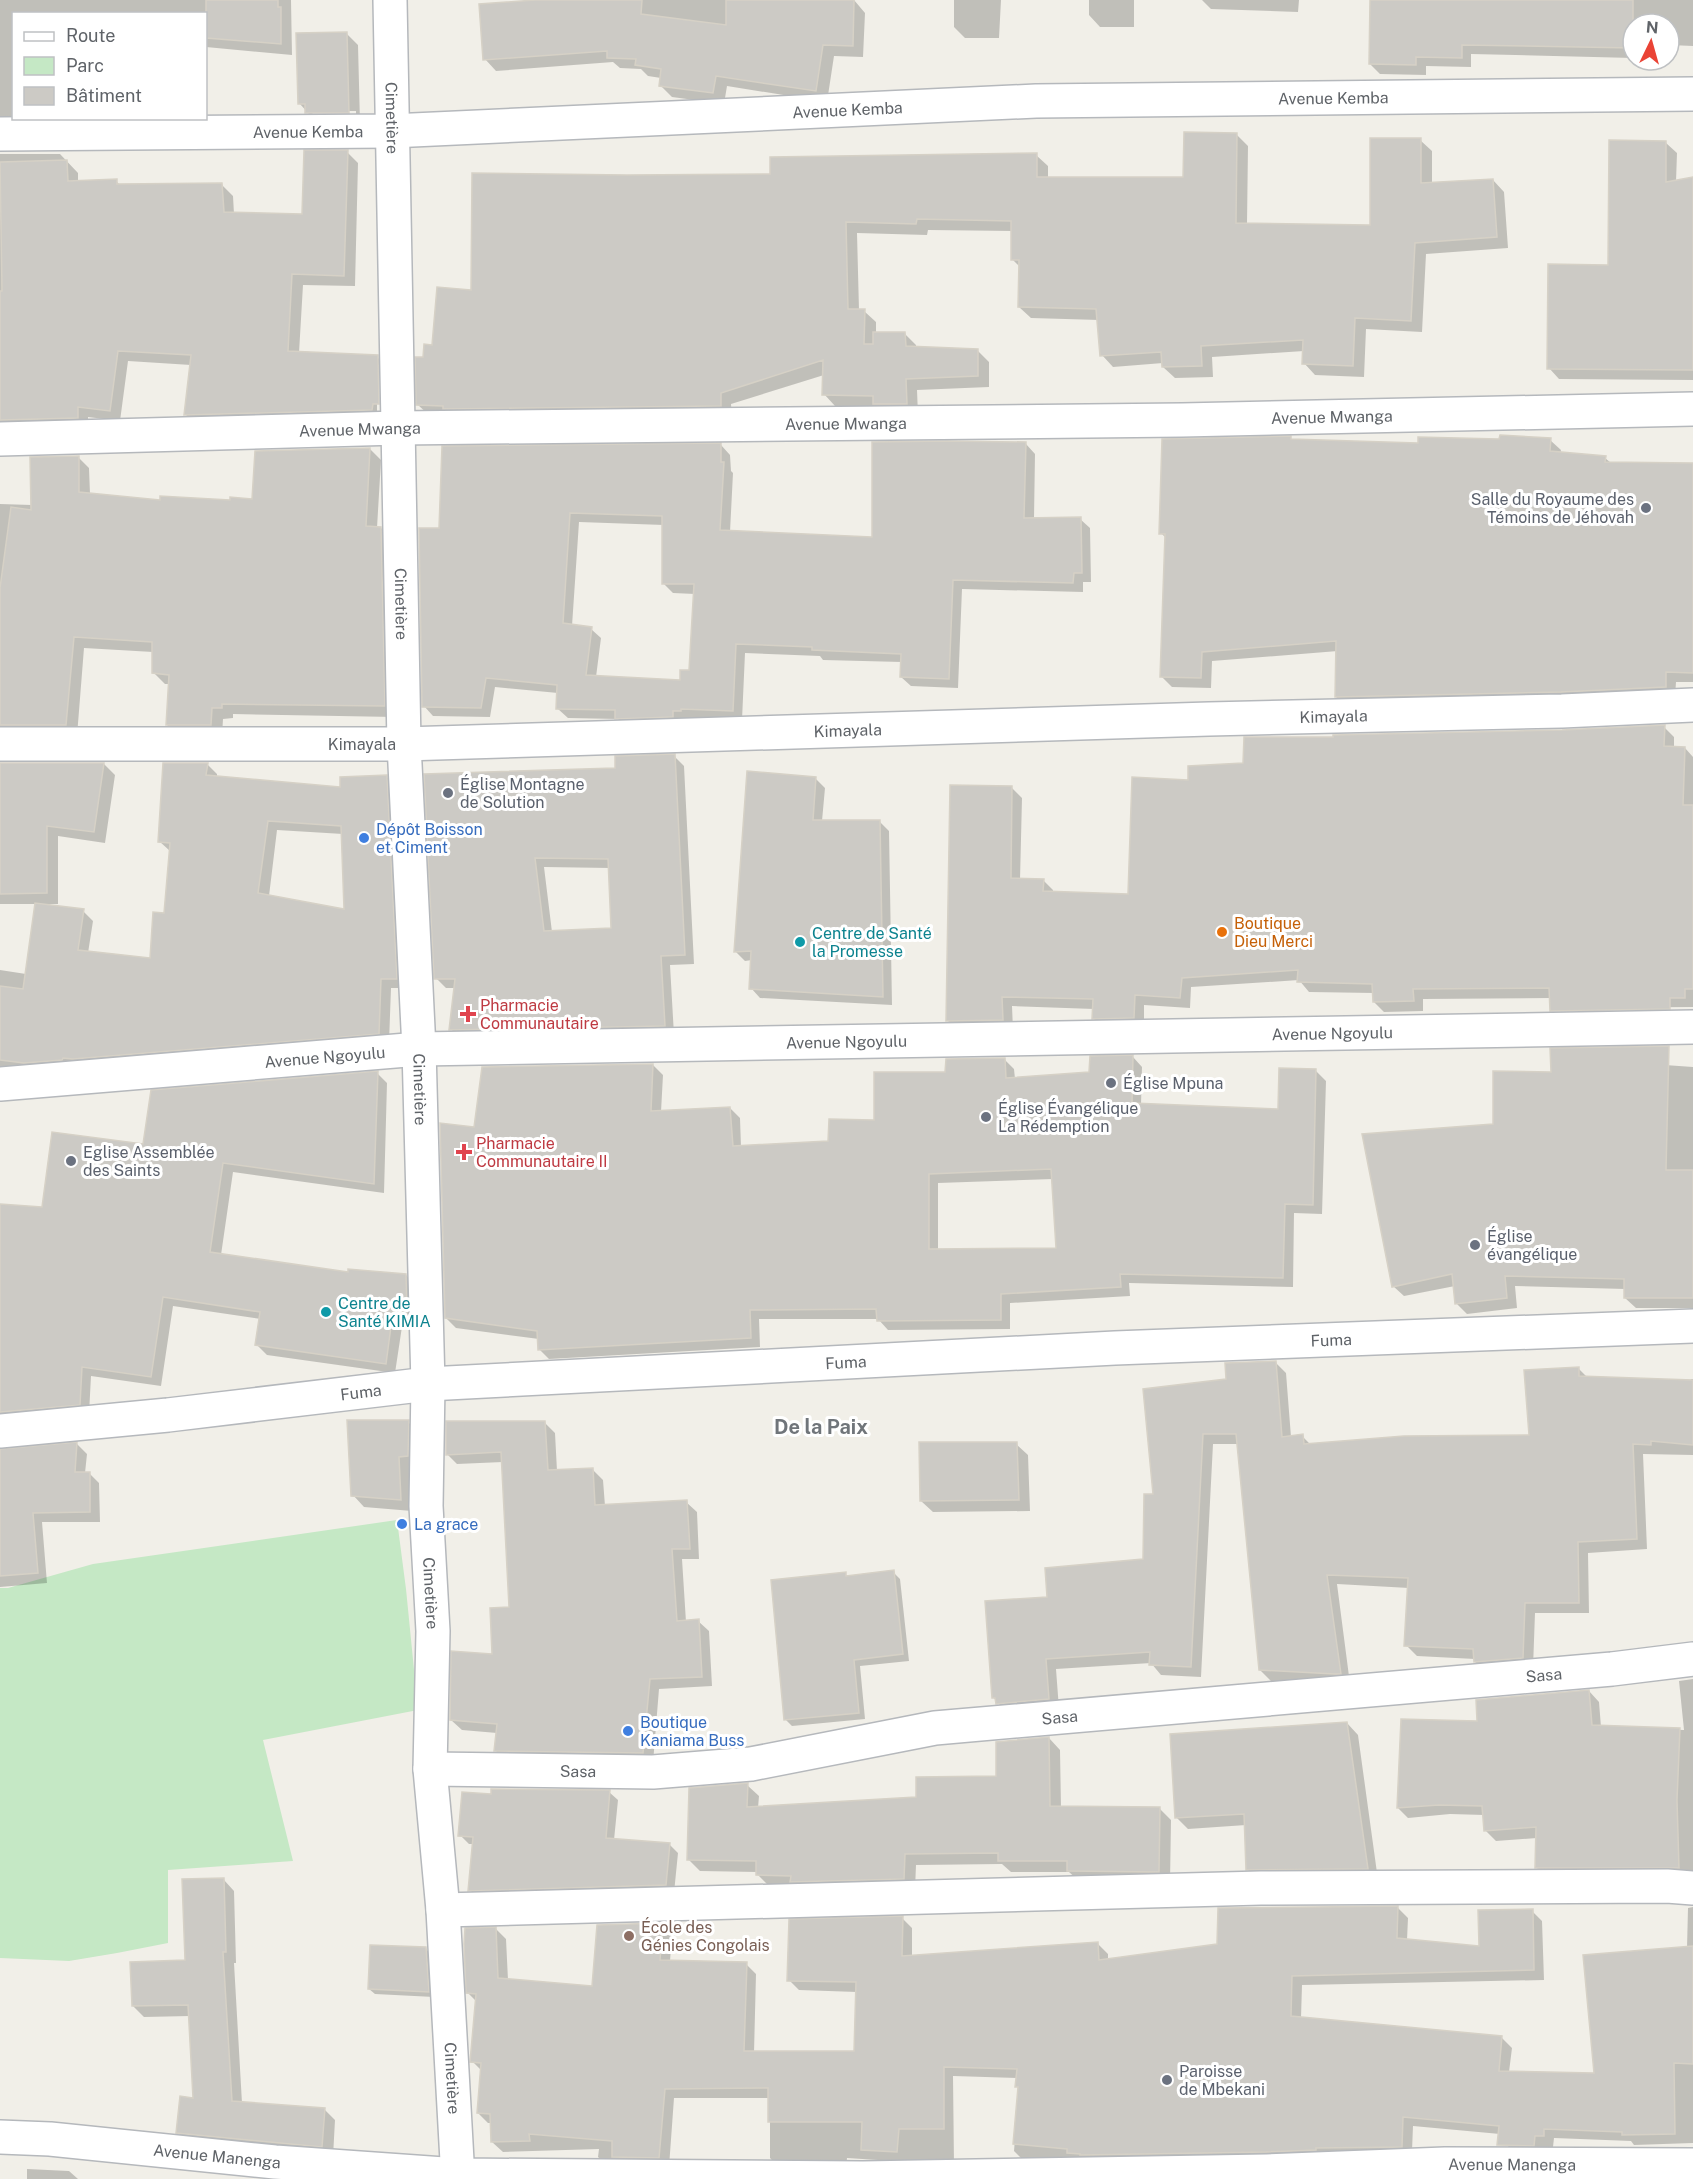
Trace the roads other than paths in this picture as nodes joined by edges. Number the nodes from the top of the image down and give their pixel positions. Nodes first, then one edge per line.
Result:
1 (390, 0) edge
2 (1693, 94) edge
3 (391, 131) junction
4 (0, 134) edge
5 (1693, 409) edge
6 (398, 428) junction
7 (0, 439) edge
8 (1693, 705) edge
9 (0, 744) edge
10 (404, 744) junction
11 (1693, 1027) edge
12 (418, 1049) junction
13 (0, 1084) edge
14 (1693, 1326) edge
15 (428, 1384) junction
16 (0, 1431) edge
17 (1693, 1659) edge
18 (430, 1769) junction
19 (1693, 1888) edge
20 (443, 1911) junction
21 (0, 2137) edge
22 (1693, 2165) edge
23 (1267, 2175) edge
24 (458, 2177) edge

1 - 3 street, Cimetière
2 - 3 street, Avenue Kemba
3 - 4 street, Avenue Kemba
3 - 6 street, Cimetière
5 - 6 street, Avenue Mwanga
6 - 7 street, Avenue Mwanga
6 - 10 street, Cimetière
8 - 10 street, Kimayala
9 - 10 street, Kimayala
10 - 12 street, Cimetière
11 - 12 street, Avenue Ngoyulu
12 - 13 street, Avenue Ngoyulu
12 - 15 street, Cimetière
14 - 15 street, Fuma
15 - 16 street, Fuma
15 - 18 street, Cimetière
17 - 18 street, Sasa
18 - 20 street, Cimetière
19 - 20 street
20 - 24 street, Cimetière
21 - 24 street, Avenue Manenga
22 - 23 street, Avenue Manenga
23 - 24 street, Avenue Manenga

